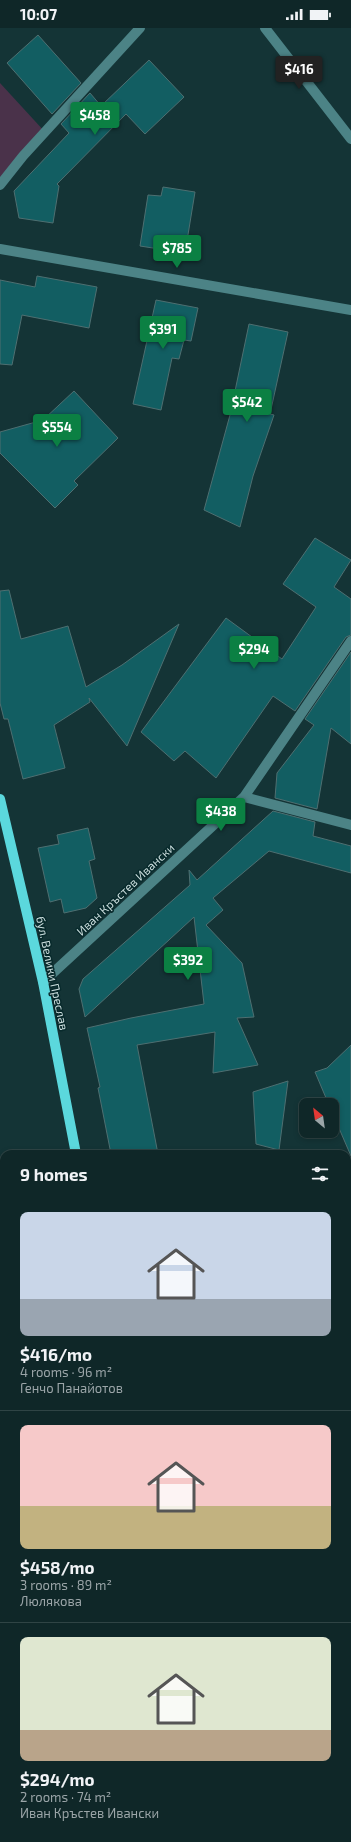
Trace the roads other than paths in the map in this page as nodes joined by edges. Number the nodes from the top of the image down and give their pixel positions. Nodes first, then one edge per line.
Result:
1 (140, 28) edge
2 (265, 28) edge
3 (351, 139) edge
4 (23, 156) junction
5 (0, 173) edge
6 (0, 185) edge
7 (0, 248) edge
8 (351, 310) edge
9 (351, 641) edge
10 (244, 797) junction
11 (0, 799) edge
12 (3, 818) edge
13 (351, 825) edge
14 (43, 982) junction
15 (75, 1150) edge

1 - 4 street
2 - 3 street
4 - 5 street
4 - 6 street
7 - 8 street
9 - 10 street, Иван Кръстев Ивански
10 - 13 street
10 - 14 street, Иван Кръстев Ивански
11 - 12 main road, бул. Велики Преслав
12 - 14 main road, бул. Велики Преслав
14 - 15 main road, бул. Велики Преслав

